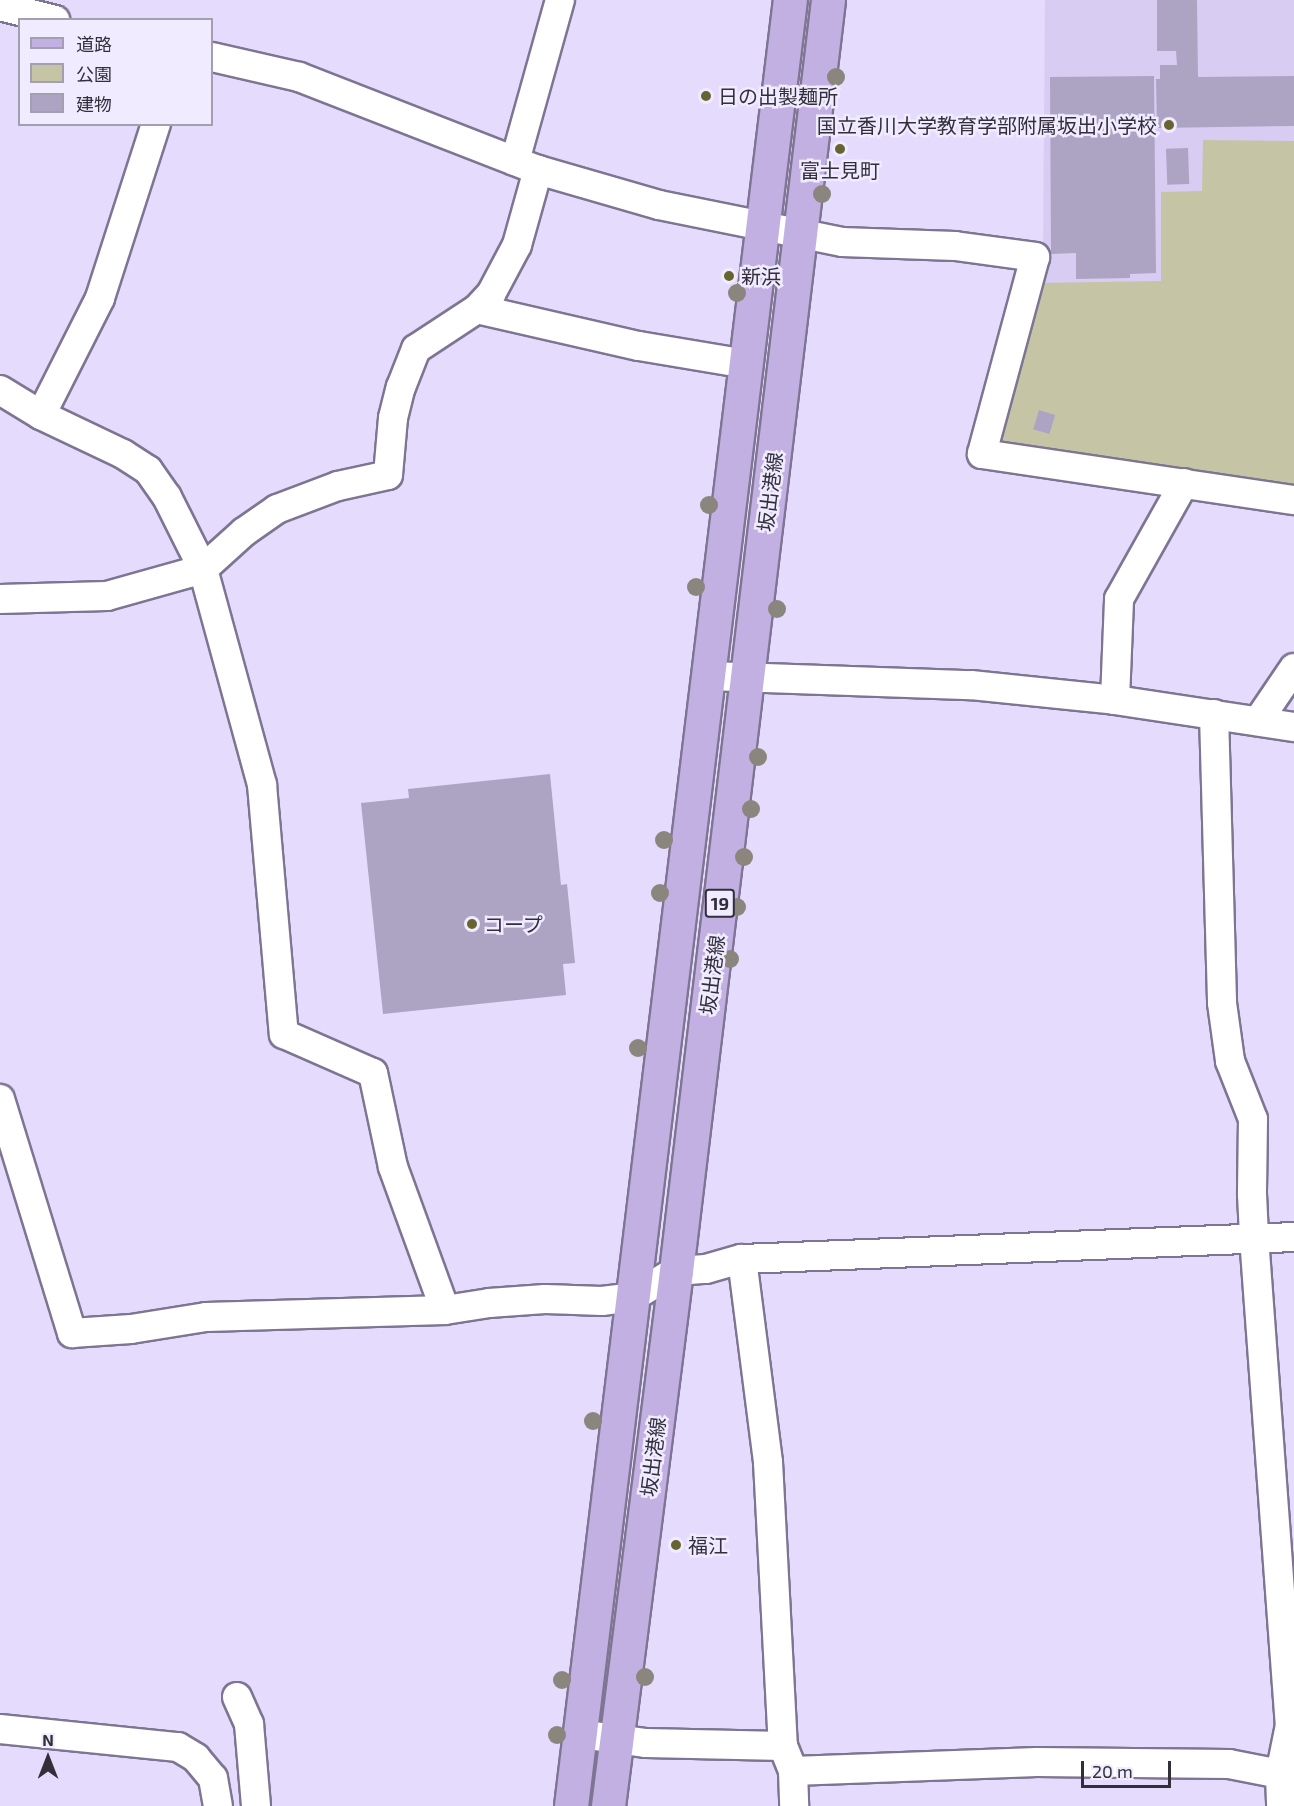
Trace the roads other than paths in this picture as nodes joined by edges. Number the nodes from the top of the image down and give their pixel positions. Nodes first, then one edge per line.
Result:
1 (560, 0) edge
2 (790, 0) edge
3 (828, 0) edge
4 (0, 6) edge
5 (47, 18) edge
6 (213, 57) edge
7 (155, 126) edge
8 (526, 166) junction
9 (763, 226) junction
10 (800, 233) junction
11 (477, 309) junction
12 (747, 364) junction
13 (0, 390) edge
14 (41, 415) junction
15 (1184, 483) junction
16 (1294, 500) edge
17 (203, 569) junction
18 (0, 599) edge
19 (1294, 668) edge
20 (709, 676) junction
21 (747, 678) junction
22 (1115, 700) junction
23 (1214, 714) junction
24 (1258, 721) junction
25 (1294, 727) edge
26 (0, 1099) edge
27 (1254, 1237) junction
28 (1294, 1237) edge
29 (742, 1259) junction
30 (676, 1271) junction
31 (633, 1297) junction
32 (445, 1310) junction
33 (237, 1697) dead end
34 (0, 1729) edge
35 (580, 1734) junction
36 (615, 1738) junction
37 (788, 1758) junction
38 (1280, 1774) junction
39 (218, 1806) edge
40 (256, 1806) edge
41 (571, 1806) edge
42 (608, 1806) edge
43 (794, 1806) edge
44 (1281, 1806) edge

1 - 8 street
2 - 9 main road, 坂出港線 / 19
3 - 10 main road, 坂出港線 / 19
4 - 5 street
6 - 8 street
7 - 14 street
8 - 9 street
8 - 11 street
9 - 10 street
9 - 12 main road, 坂出港線 / 19
10 - 15 street
10 - 21 main road, 坂出港線 / 19
11 - 12 street
11 - 17 street
12 - 20 main road, 坂出港線 / 19
13 - 14 street
14 - 17 street
15 - 16 street
15 - 22 street
17 - 18 street
17 - 32 street
19 - 24 street
20 - 21 street
20 - 31 main road, 坂出港線 / 19
21 - 22 street
21 - 30 main road, 坂出港線 / 19
22 - 23 street
23 - 24 street
23 - 27 street
24 - 25 street
26 - 32 street
27 - 28 street
27 - 29 street
27 - 38 street
29 - 30 street
29 - 37 street
30 - 31 street
30 - 36 main road, 坂出港線 / 19
31 - 32 street
31 - 35 main road, 坂出港線 / 19
33 - 40 street
34 - 39 street
35 - 36 street
35 - 41 main road, 坂出港線 / 19
36 - 37 street
36 - 42 main road, 坂出港線 / 19
37 - 38 street
37 - 43 street
38 - 44 street

